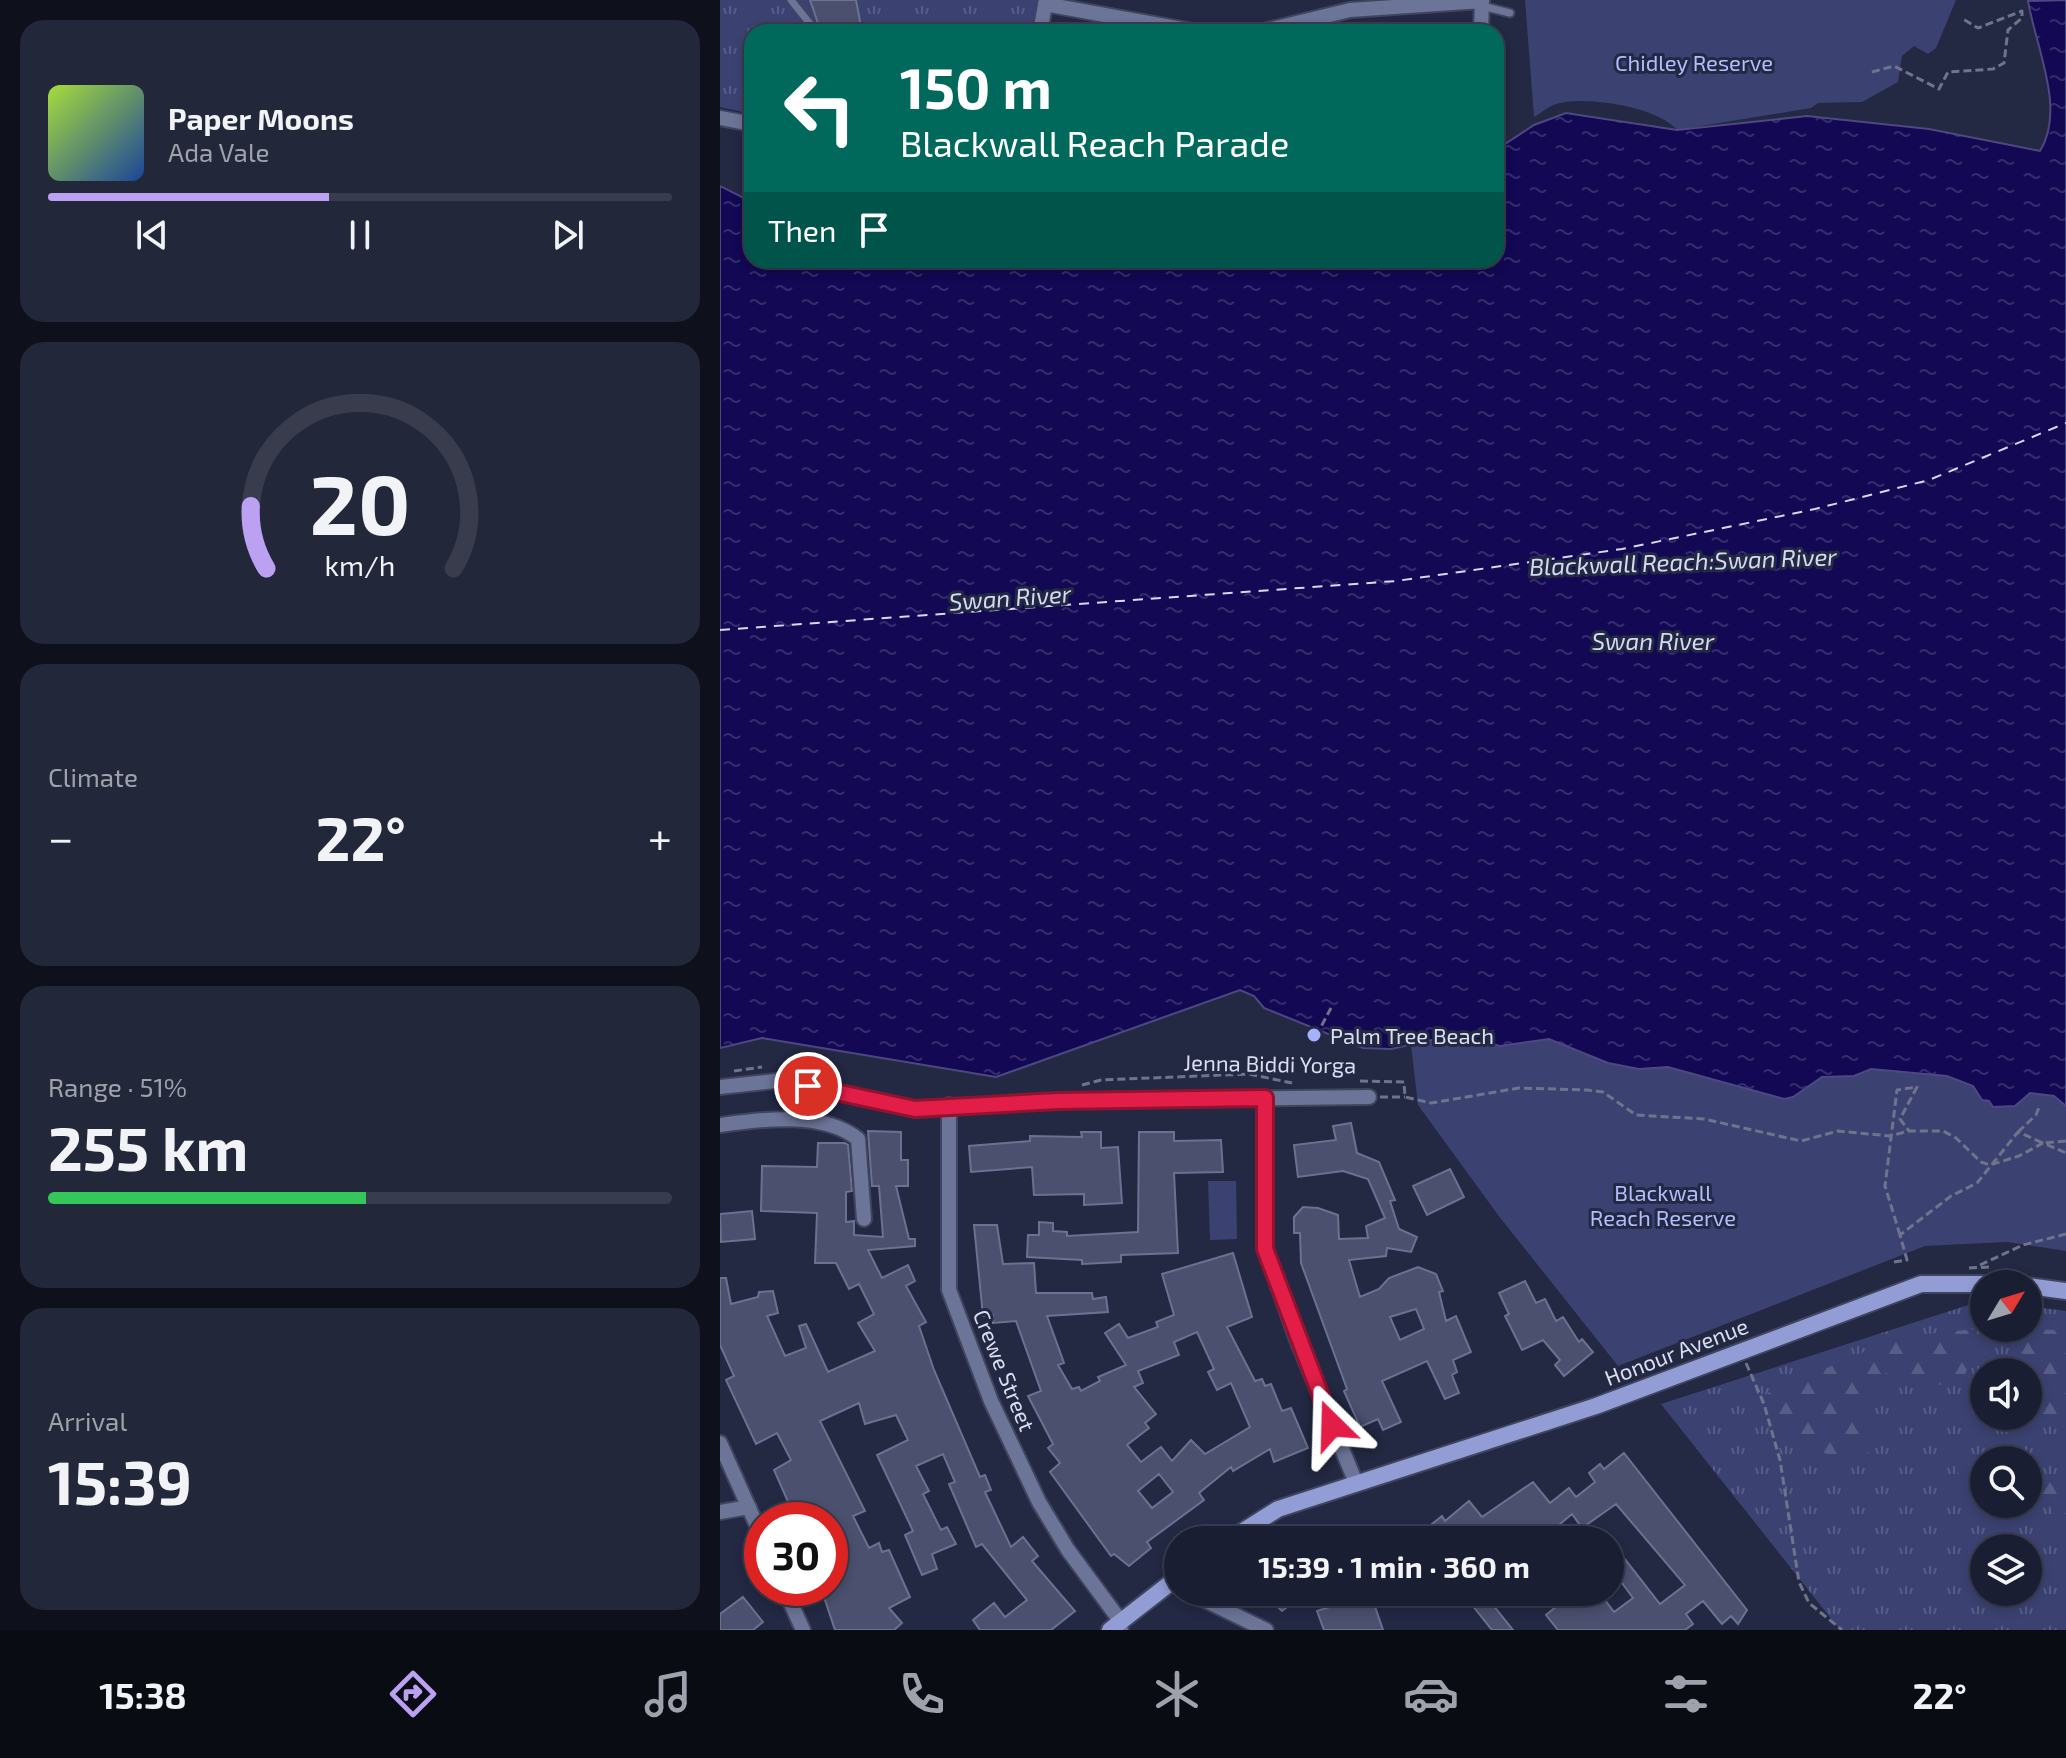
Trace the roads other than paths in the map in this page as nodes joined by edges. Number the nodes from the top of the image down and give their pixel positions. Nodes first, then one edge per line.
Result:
1 (791, 0) edge
2 (1045, 2) edge
3 (1482, 2) edge
4 (1510, 13) dead end
5 (810, 24) edge
6 (1041, 24) edge
7 (1157, 24) edge
8 (1293, 24) edge
9 (1481, 24) edge
10 (720, 118) edge
11 (744, 122) edge
12 (720, 1087) edge
13 (1369, 1097) road end
14 (1265, 1098) junction
15 (949, 1105) junction
16 (720, 1125) edge
17 (864, 1219) dead end
18 (1970, 1284) edge
19 (2042, 1288) edge
20 (2066, 1291) edge
21 (720, 1443) edge
22 (1356, 1483) junction
23 (747, 1502) edge
24 (744, 1508) edge
25 (720, 1512) edge
26 (1251, 1526) edge
27 (1164, 1589) edge
28 (792, 1606) edge
29 (1217, 1606) edge
30 (1116, 1628) edge
31 (803, 1630) edge
32 (1266, 1630) edge

1 - 5 lane
2 - 6 street
2 - 7 street
3 - 4 lane
3 - 8 street
3 - 9 street
10 - 11 street
12 - 15 street
13 - 14 street
14 - 15 street
14 - 22 street
15 - 30 street, Crewe Street
16 - 17 street
18 - 22 street, Honour Avenue
19 - 20 street
21 - 23 street
22 - 26 street, Honour Avenue
24 - 25 street
27 - 30 street
28 - 31 street
29 - 32 street

